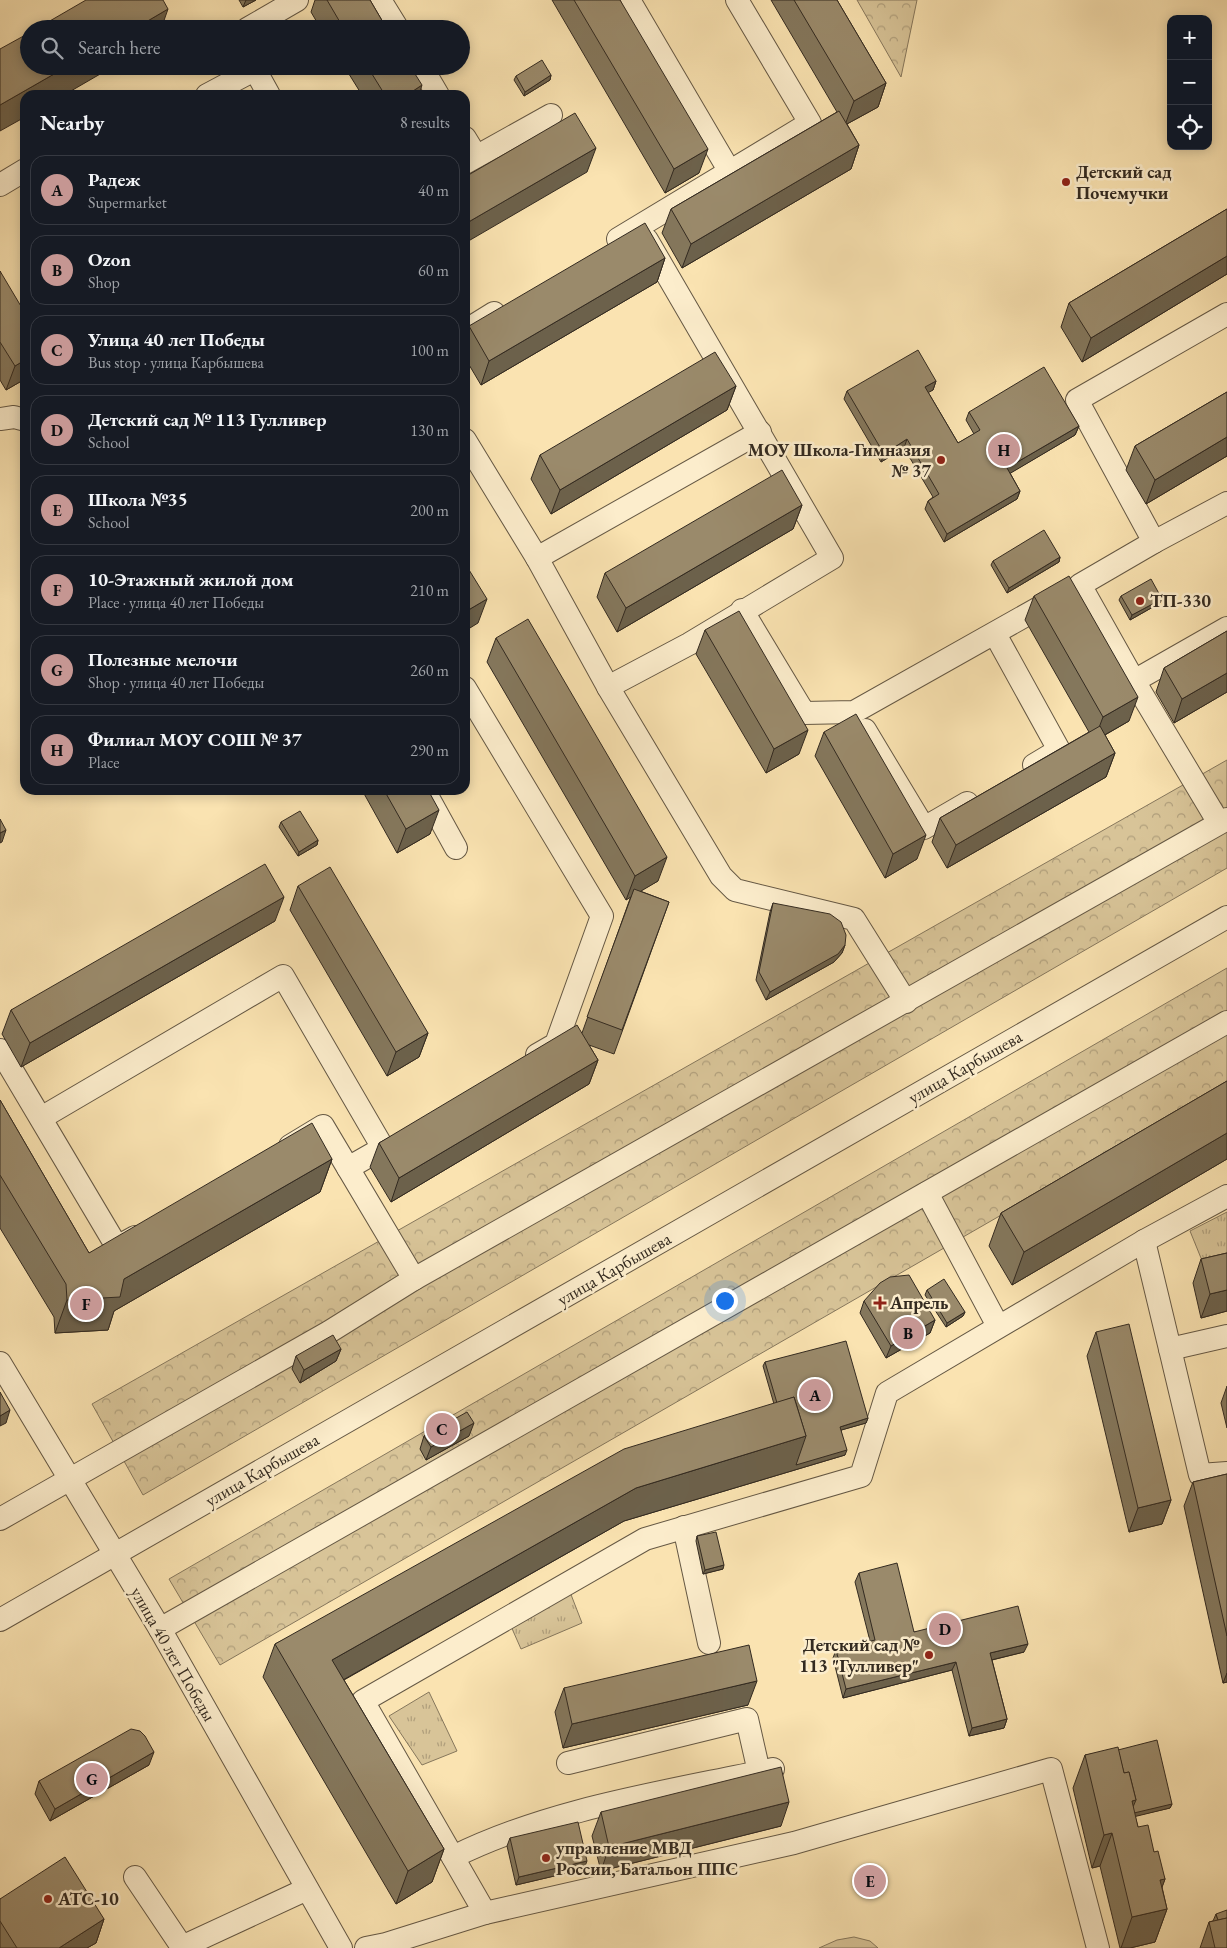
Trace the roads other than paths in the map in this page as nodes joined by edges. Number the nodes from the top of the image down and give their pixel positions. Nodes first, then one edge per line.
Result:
1 (297, 0) edge
2 (380, 0) edge
3 (629, 0) edge
4 (737, 0) edge
5 (263, 20) edge
6 (392, 20) edge
7 (241, 75) edge
8 (257, 75) edge
9 (426, 75) edge
10 (216, 90) edge
11 (266, 90) edge
12 (435, 90) edge
13 (551, 115) dead end
14 (470, 152) edge
15 (730, 172) junction
16 (20, 173) edge
17 (0, 185) edge
18 (639, 227) junction
19 (597, 252) edge
20 (515, 301) edge
21 (1227, 314) edge
22 (470, 328) edge
23 (0, 419) edge
24 (20, 419) edge
25 (760, 432) junction
26 (470, 448) edge
27 (1227, 503) edge
28 (1154, 542) junction
29 (537, 558) junction
30 (1080, 584) junction
31 (742, 610) junction
32 (1227, 628) edge
33 (995, 634) junction
34 (1134, 681) junction
35 (608, 687) junction
36 (470, 696) edge
37 (854, 712) junction
38 (1017, 774) edge
39 (983, 794) edge
40 (427, 795) edge
41 (1223, 821) edge
42 (456, 848) dead end
43 (1227, 917) edge
44 (906, 1002) junction
45 (1227, 1022) edge
46 (0, 1050) edge
47 (523, 1063) edge
48 (41, 1118) junction
49 (272, 1156) edge
50 (348, 1168) junction
51 (927, 1194) junction
52 (1227, 1196) edge
53 (152, 1227) edge
54 (1144, 1241) junction
55 (414, 1280) junction
56 (998, 1326) junction
57 (1227, 1336) edge
58 (1170, 1349) junction
59 (0, 1364) edge
60 (1227, 1473) edge
61 (70, 1479) junction
62 (0, 1519) edge
63 (684, 1527) junction
64 (115, 1555) junction
65 (0, 1620) edge
66 (160, 1629) junction
67 (709, 1643) dead end
68 (568, 1763) dead end
69 (453, 1857) junction
70 (135, 1877) dead end
71 (306, 1889) junction
72 (485, 1914) junction
73 (341, 1948) edge
74 (366, 1948) edge
75 (1098, 1948) edge

1 - 5 street
2 - 6 street
3 - 15 street
4 - 15 street
7 - 10 street
8 - 11 street
9 - 12 street
13 - 14 street
15 - 18 street
16 - 17 street
18 - 19 street
18 - 25 street
20 - 22 street
21 - 28 street
23 - 24 street
25 - 29 street
25 - 31 street
26 - 29 street
27 - 28 street
28 - 30 street
29 - 35 street
30 - 33 street
30 - 34 street
31 - 35 street
31 - 37 street
32 - 34 street
33 - 37 street
33 - 38 street
34 - 41 street
35 - 44 street
36 - 47 street
37 - 39 street
40 - 42 street
41 - 44 street
43 - 64 street, улица Карбышева
44 - 55 street
45 - 51 street
46 - 48 street
48 - 50 street
48 - 53 street
49 - 50 street
50 - 55 street
51 - 56 street
51 - 66 street
52 - 54 street
54 - 56 street
54 - 58 street
55 - 61 street
56 - 63 street
57 - 58 street
58 - 60 street
59 - 61 street, улица 40 лет Победы
61 - 62 street
61 - 64 street, улица 40 лет Победы
63 - 67 street
63 - 69 street
64 - 65 street, улица Карбышева
64 - 66 street, улица 40 лет Победы
66 - 71 street, улица 40 лет Победы
68 - 69 street
69 - 72 street
70 - 71 street
71 - 73 street, улица 40 лет Победы
72 - 74 street
72 - 75 street

